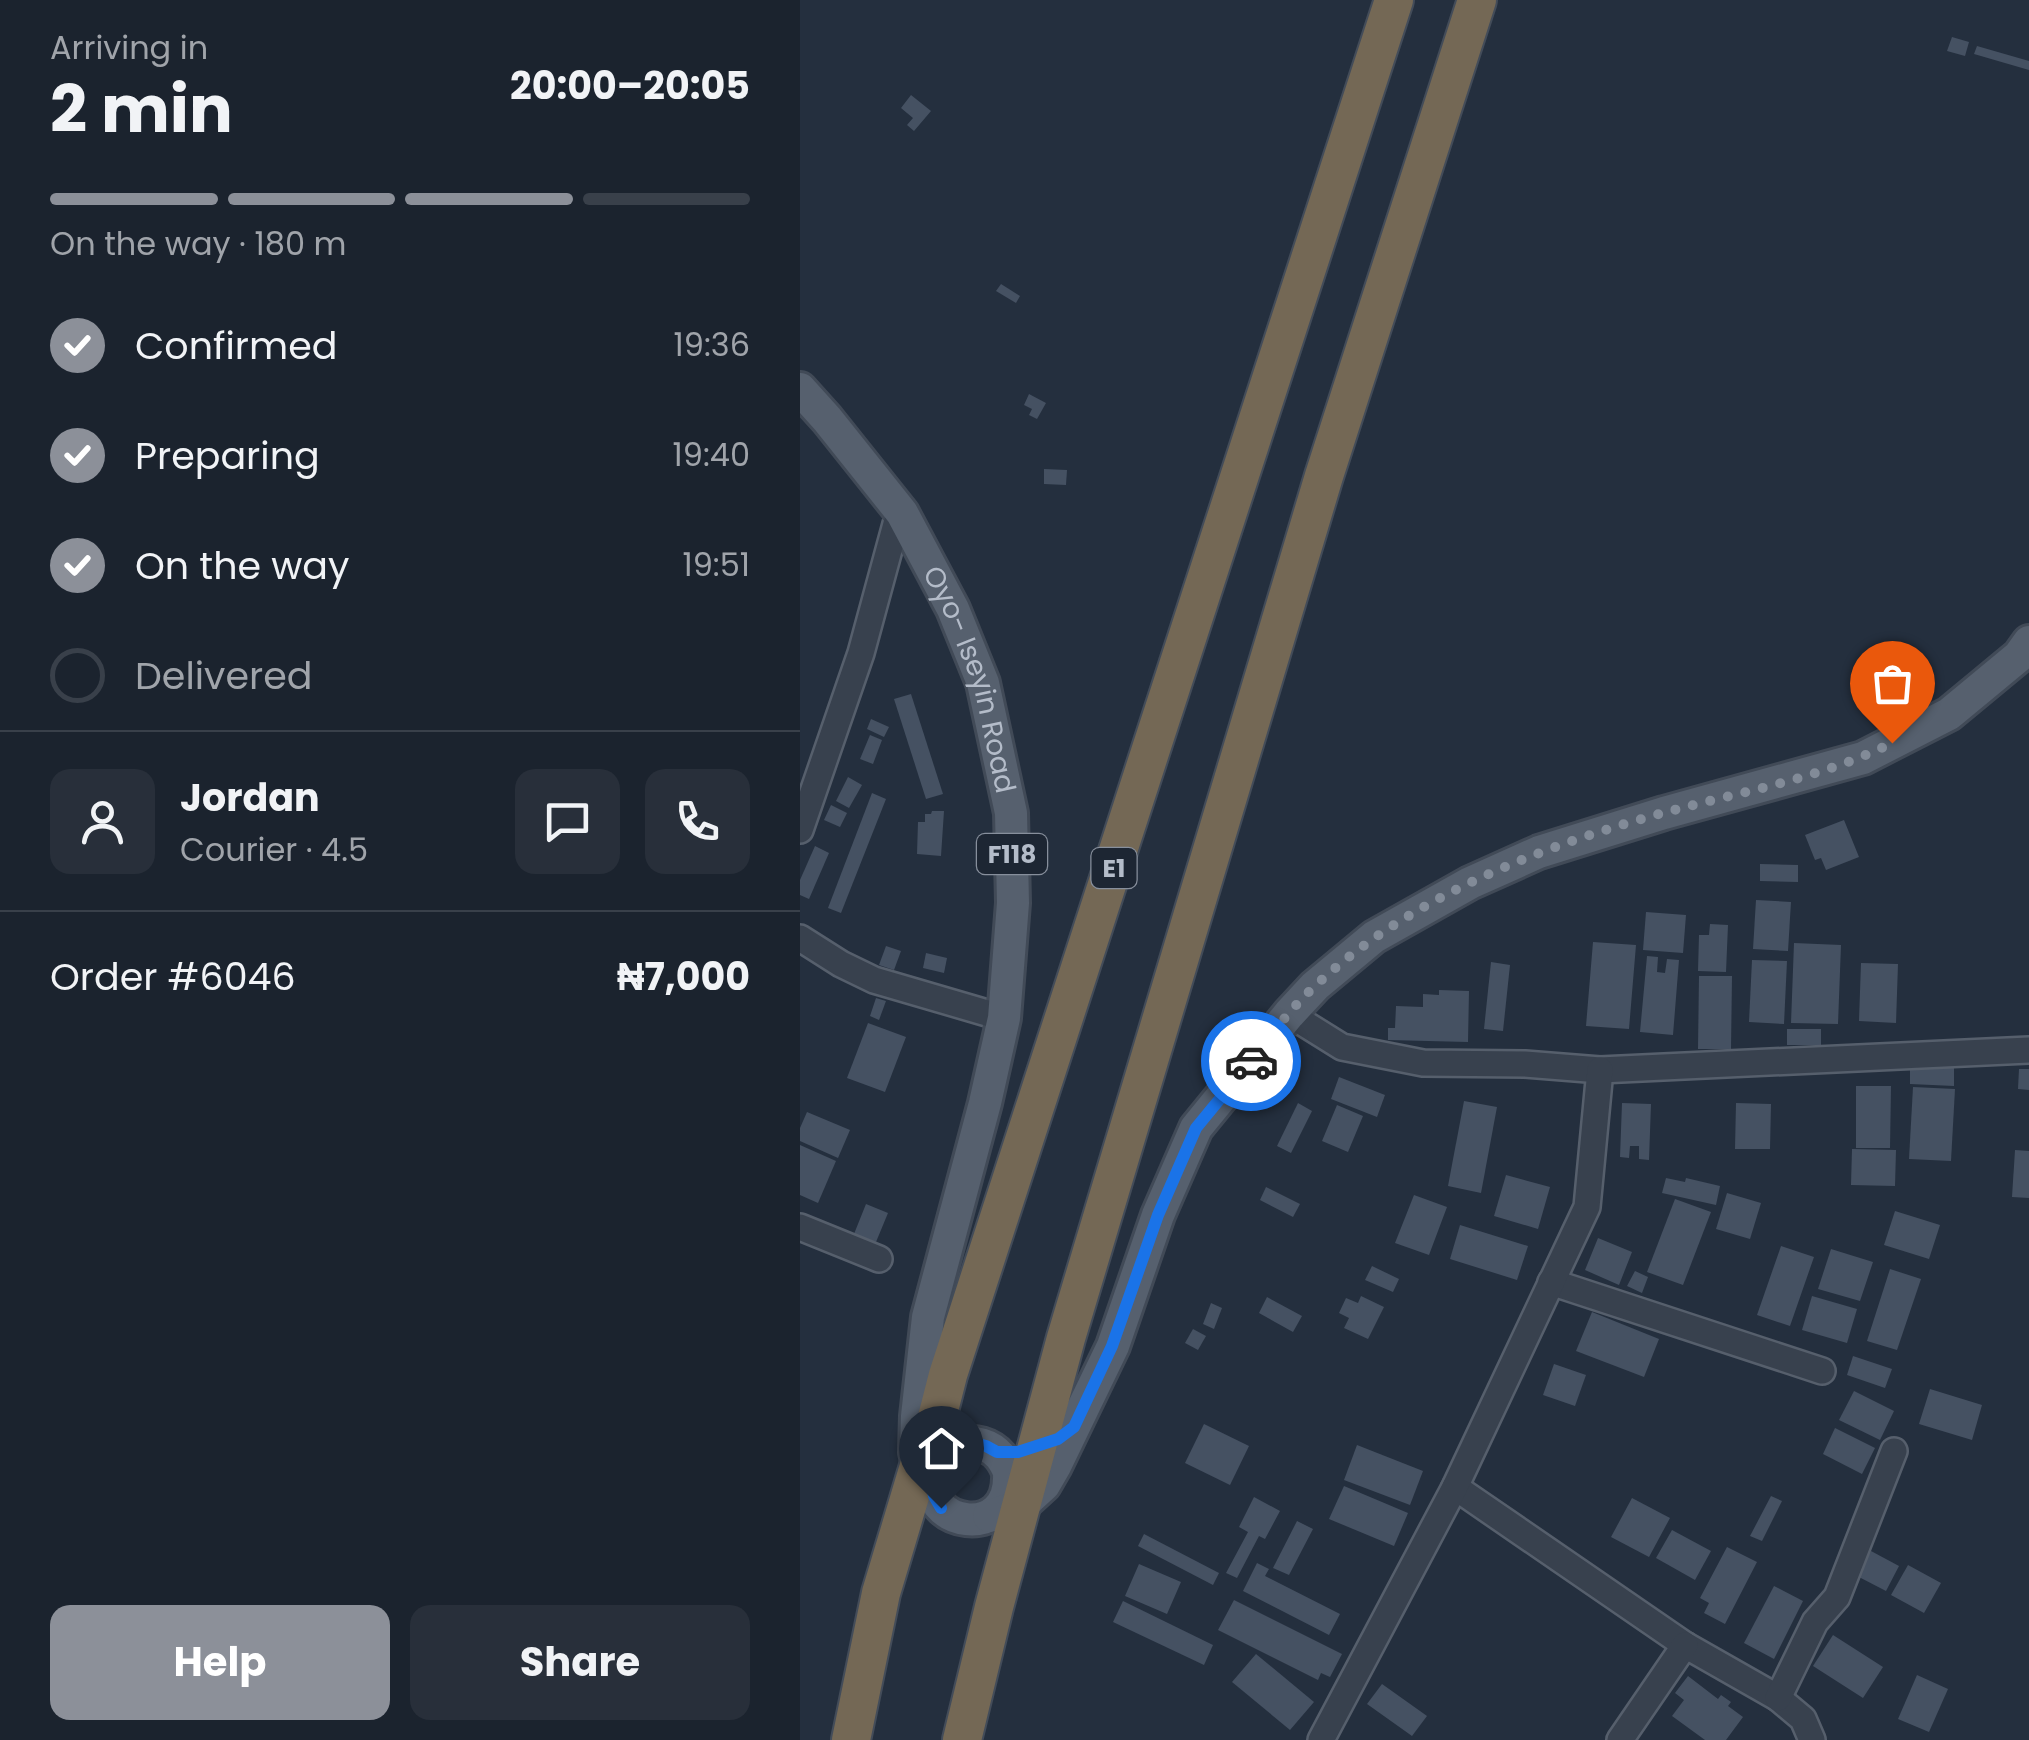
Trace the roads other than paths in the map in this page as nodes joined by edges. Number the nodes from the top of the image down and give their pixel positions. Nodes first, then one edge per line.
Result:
1 (1394, 0) edge
2 (1477, 0) edge
3 (800, 390) edge
4 (896, 524) dead end
5 (2029, 642) edge
6 (800, 830) edge
7 (800, 938) edge
8 (1289, 1014) junction
9 (1004, 1018) junction
10 (2029, 1050) edge
11 (1600, 1070) junction
12 (800, 1227) edge
13 (879, 1258) dead end
14 (1551, 1282) junction
15 (922, 1367) junction
16 (1822, 1371) dead end
17 (1074, 1427) junction
18 (1038, 1446) junction
19 (1894, 1451) dead end
20 (938, 1457) junction
21 (1455, 1486) junction
22 (1004, 1487) junction
23 (1686, 1645) junction
24 (1778, 1698) junction
25 (850, 1740) edge
26 (962, 1740) edge
27 (1321, 1740) edge
28 (1620, 1740) edge
29 (1812, 1740) edge

1 - 20 highway, E1
2 - 18 highway
3 - 9 main road, Oyo- Iseyin Road / F118
4 - 6 street
5 - 8 main road
7 - 9 street
8 - 11 street
8 - 17 main road
9 - 15 main road, Oyo- Iseyin Road / F118
10 - 11 street
11 - 14 street
12 - 13 street
14 - 16 street
14 - 21 street
15 - 20 main road
15 - 20 main road, Oyo- Iseyin Road
17 - 18 main road
17 - 22 main road
18 - 22 highway
18 - 22 main road
19 - 24 street
20 - 22 main road
20 - 22 main road
20 - 25 highway, E1
21 - 23 street
21 - 27 street
22 - 26 highway
23 - 24 street
23 - 28 street
24 - 29 street

